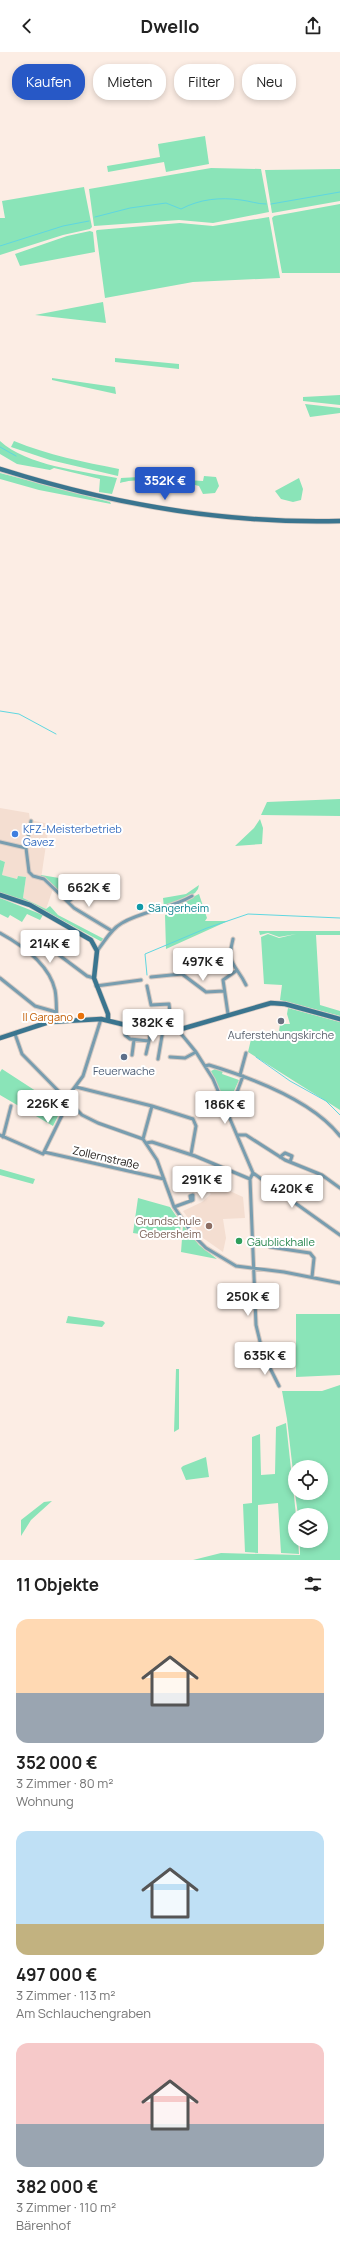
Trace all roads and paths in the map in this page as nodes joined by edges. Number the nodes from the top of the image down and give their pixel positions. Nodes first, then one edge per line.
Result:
1 (0, 469) edge
2 (340, 522) edge
3 (31, 821) dead end
4 (0, 842) edge
5 (26, 848) junction
6 (0, 895) edge
7 (192, 896) dead end
8 (91, 898) dead end
9 (69, 901) junction
10 (112, 931) junction
11 (0, 933) edge
12 (233, 939) dead end
13 (51, 949) dead end
14 (97, 951) junction
15 (214, 954) dead end
16 (236, 971) junction
17 (182, 974) junction
18 (151, 977) dead end
19 (0, 978) edge
20 (94, 978) junction
21 (140, 980) dead end
22 (246, 985) dead end
23 (96, 986) junction
24 (147, 986) dead end
25 (224, 991) junction
26 (56, 1012) junction
27 (228, 1014) junction
28 (101, 1019) junction
29 (108, 1020) junction
30 (340, 1020) edge
31 (57, 1021) junction
32 (126, 1025) junction
33 (150, 1029) junction
34 (163, 1030) junction
35 (172, 1030) junction
36 (178, 1030) junction
37 (16, 1034) junction
38 (0, 1038) edge
39 (134, 1040) junction
40 (148, 1041) junction
41 (196, 1052) junction
42 (246, 1053) dead end
43 (146, 1054) dead end
44 (132, 1055) dead end
45 (170, 1057) dead end
46 (158, 1059) dead end
47 (206, 1066) junction
48 (242, 1075) junction
49 (76, 1087) junction
50 (68, 1100) junction
51 (11, 1106) dead end
52 (152, 1106) junction
53 (225, 1108) junction
54 (238, 1135) junction
55 (2, 1136) edge
56 (340, 1136) edge
57 (143, 1138) junction
58 (146, 1144) junction
59 (43, 1153) junction
60 (191, 1154) junction
61 (280, 1156) junction
62 (290, 1162) junction
63 (253, 1173) junction
64 (164, 1179) junction
65 (250, 1179) junction
66 (340, 1188) edge
67 (191, 1201) dead end
68 (174, 1207) junction
69 (340, 1234) edge
70 (270, 1247) dead end
71 (253, 1269) junction
72 (312, 1277) junction
73 (340, 1283) edge
74 (279, 1386) dead end

1 - 2 street
3 - 5 street
4 - 5 street
5 - 9 street
6 - 14 street
7 - 10 street
8 - 9 street
9 - 10 street
10 - 14 street
11 - 26 street
12 - 16 street
13 - 20 street
14 - 20 street
15 - 17 street
16 - 22 street
16 - 25 street
17 - 18 street
17 - 25 street
19 - 26 street
20 - 23 street
21 - 23 street
23 - 29 street
24 - 35 street
25 - 27 street
26 - 31 street
27 - 30 street
27 - 36 street
28 - 29 street
28 - 31 street
28 - 49 street
29 - 32 street
31 - 37 street
32 - 33 street
32 - 39 street
33 - 34 street
33 - 40 street
34 - 35 street
34 - 46 street
35 - 36 street
36 - 41 street
37 - 38 street
37 - 50 street
39 - 40 street
39 - 44 street
40 - 43 street
41 - 45 street
41 - 47 street
42 - 48 street
47 - 48 street
47 - 53 street
48 - 53 street
48 - 56 street
49 - 50 street
49 - 52 street
50 - 57 street
50 - 59 street
51 - 55 street
52 - 57 street
52 - 60 street
53 - 54 street
54 - 61 street
54 - 63 street
55 - 59 street, Zollernstraße
57 - 58 street
58 - 60 street
58 - 64 street
59 - 64 street, Zollernstraße
60 - 65 street
61 - 62 street
61 - 62 street
62 - 66 street
63 - 65 street
63 - 69 street
64 - 68 street
65 - 71 street
67 - 68 street
68 - 71 street
70 - 72 street
71 - 72 street
71 - 74 street
72 - 73 street

